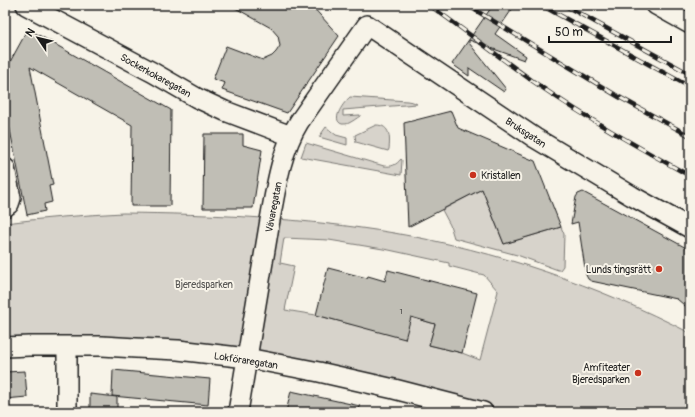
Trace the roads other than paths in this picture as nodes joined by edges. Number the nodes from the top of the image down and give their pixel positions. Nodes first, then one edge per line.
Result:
1 (26, 5) edge
2 (656, 5) edge
3 (690, 24) edge
4 (367, 25) joint
5 (291, 136) junction
6 (5, 168) edge
7 (5, 208) edge
8 (690, 228) edge
9 (67, 347) junction
10 (5, 348) edge
11 (247, 358) junction
12 (423, 404) edge
13 (67, 412) edge
14 (238, 412) edge
15 (483, 412) edge

1 - 5 street, Sockerkokaregatan
2 - 3 street
4 - 5 street, Vävaregatan
4 - 8 street, Bruksgatan
5 - 11 street, Vävaregatan
6 - 7 street
9 - 10 street, Lokföraregatan
9 - 11 street, Lokföraregatan
9 - 13 street
11 - 12 street, Lokföraregatan
11 - 14 street, Vävaregatan
12 - 15 street, Lokföraregatan

